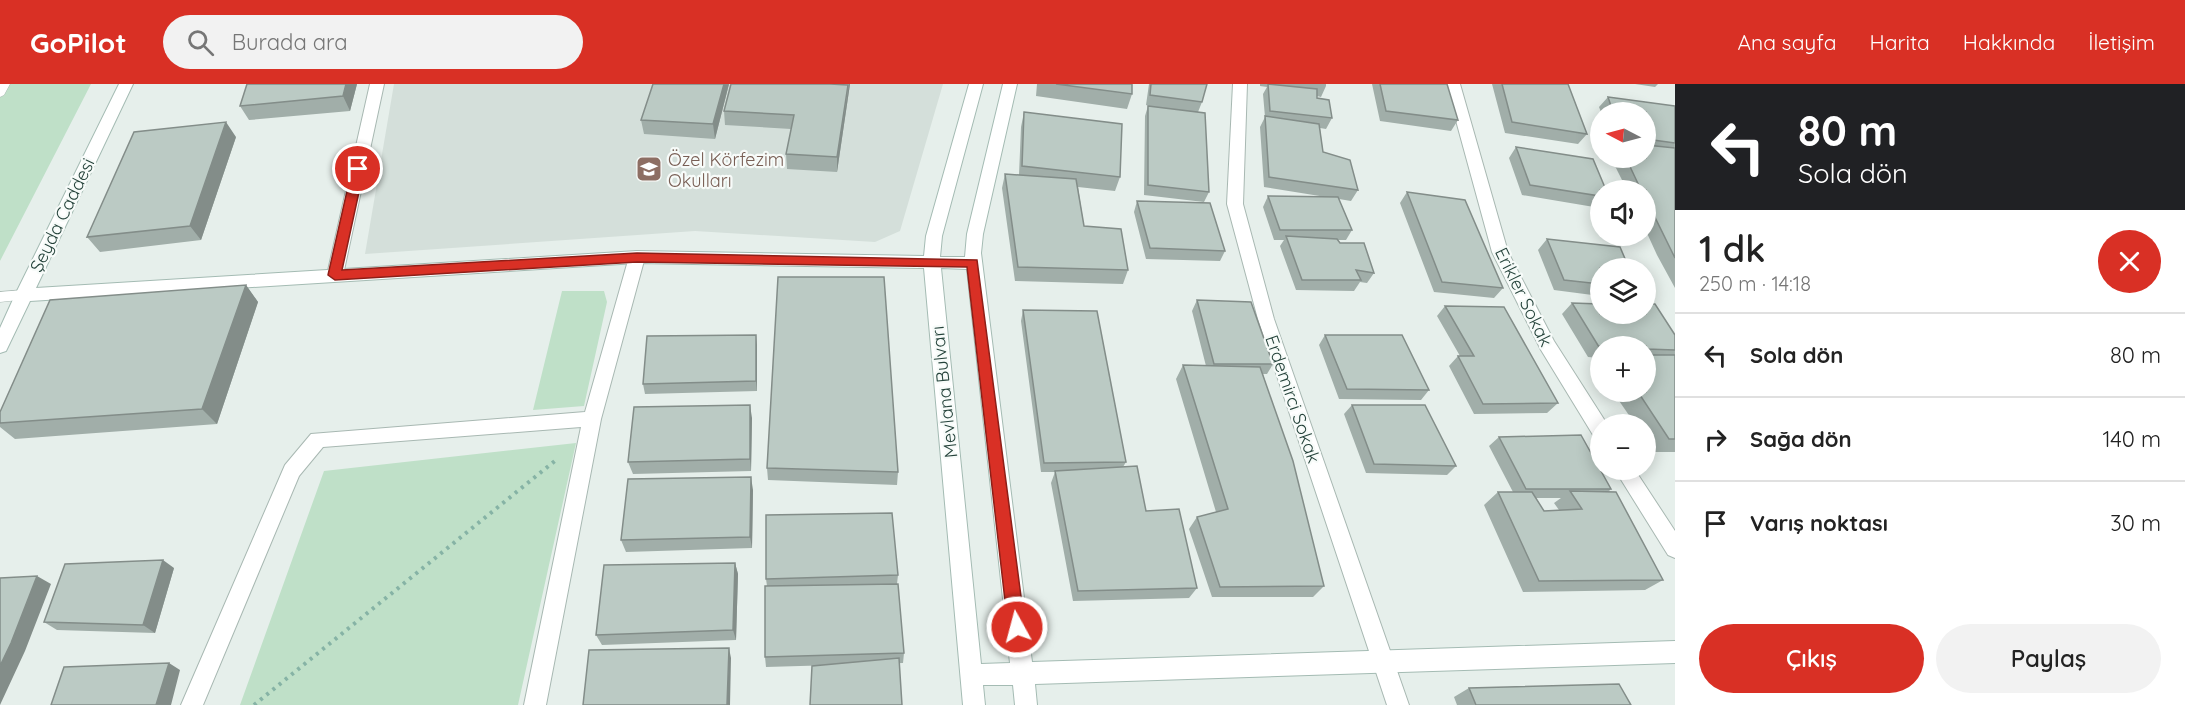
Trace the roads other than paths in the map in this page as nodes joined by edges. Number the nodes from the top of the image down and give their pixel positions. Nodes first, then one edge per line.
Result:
1 (3, 84) edge
2 (126, 84) edge
3 (377, 84) edge
4 (976, 84) edge
5 (1010, 84) edge
6 (1240, 84) edge
7 (1454, 84) edge
8 (0, 93) edge
9 (637, 257) junction
10 (932, 262) junction
11 (973, 263) junction
12 (335, 275) junction
13 (23, 295) junction
14 (0, 297) edge
15 (0, 346) edge
16 (1590, 414) edge
17 (591, 419) junction
18 (1631, 480) edge
19 (1675, 549) edge
20 (1675, 652) edge
21 (1383, 663) junction
22 (1022, 674) junction
23 (971, 675) junction
24 (192, 705) edge
25 (535, 705) edge
26 (974, 705) edge
27 (1026, 705) edge
28 (1398, 705) edge

1 - 8 lane
2 - 13 street, Şeyda Caddesi
3 - 12 street
4 - 10 street, Mevlana Bulvarı
5 - 11 street
6 - 21 street, Erdemirci Sokak
7 - 16 street, Erikler Sokak
9 - 10 street
9 - 12 street
9 - 17 street
10 - 11 street
10 - 23 street, Mevlana Bulvarı
11 - 22 street
12 - 13 street
13 - 14 lane
13 - 15 street, Şeyda Caddesi
17 - 24 street
17 - 25 street
18 - 19 street
20 - 21 street
21 - 22 street
21 - 28 street, Erdemirci Sokak
22 - 23 street
22 - 27 street
23 - 26 street, Mevlana Bulvarı

